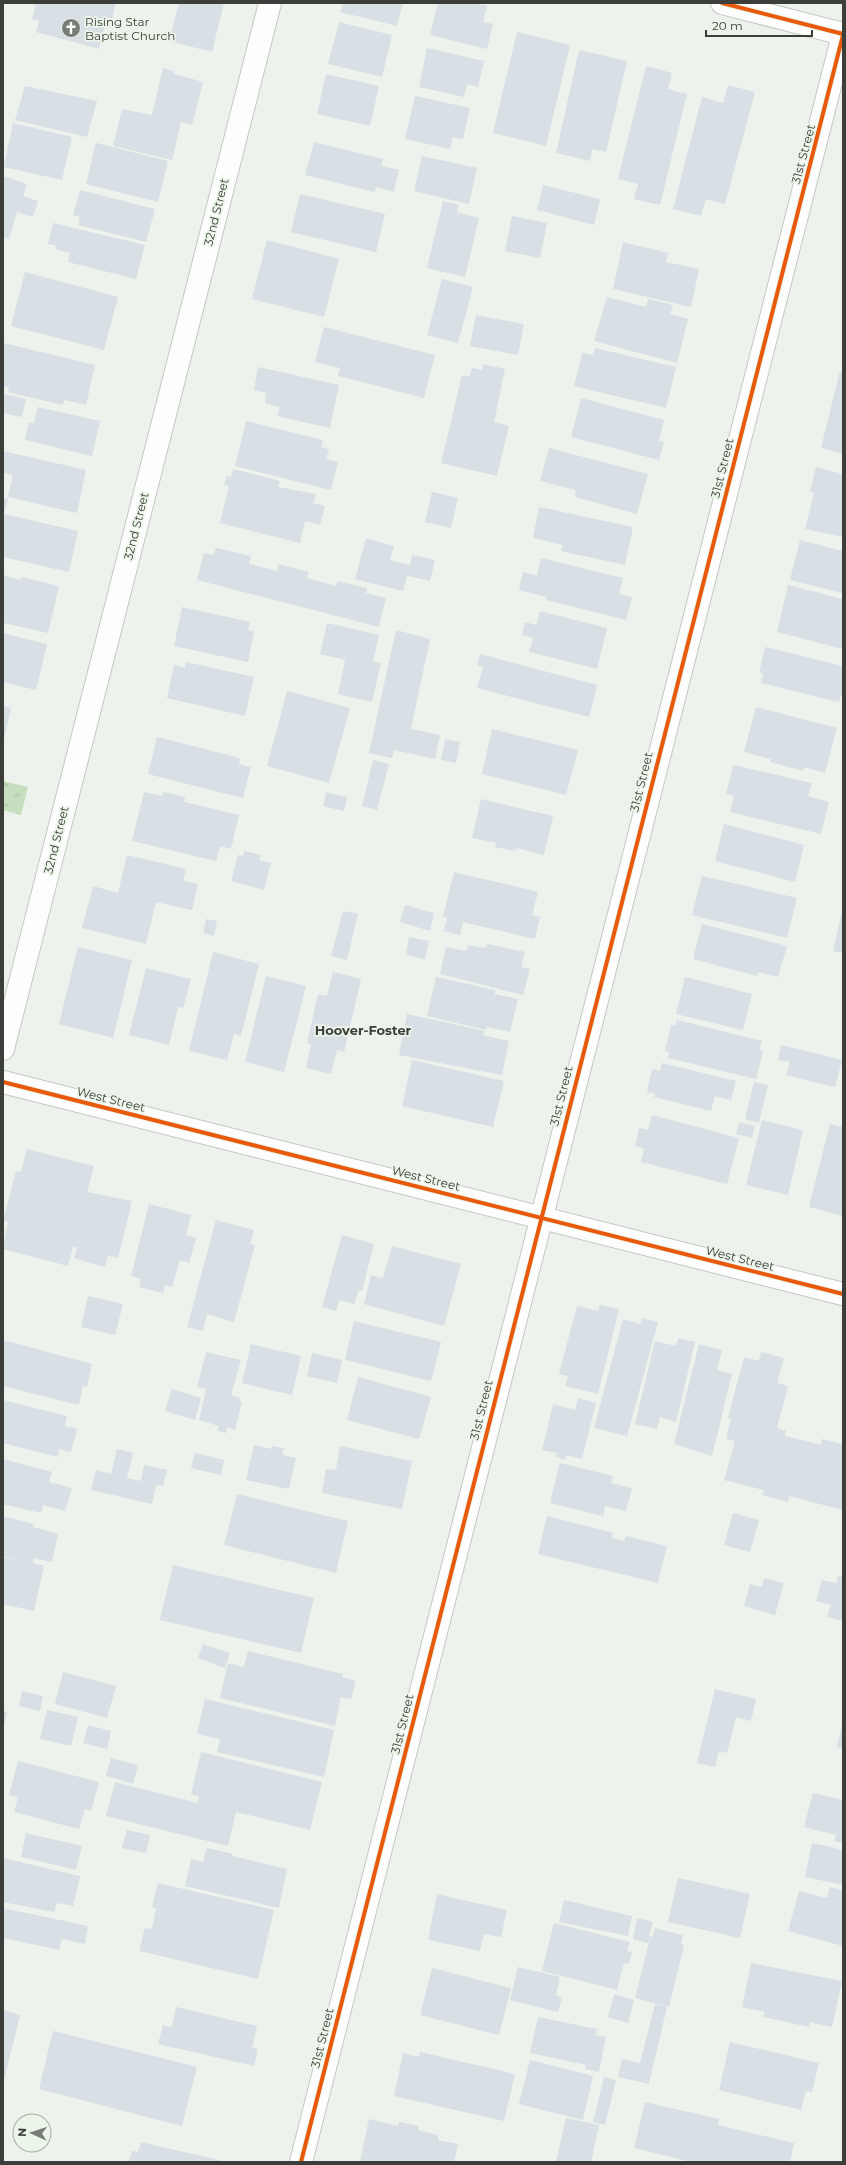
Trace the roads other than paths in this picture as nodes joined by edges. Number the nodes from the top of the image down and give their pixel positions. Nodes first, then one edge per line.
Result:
1 (270, 3) edge
2 (722, 3) edge
3 (843, 34) edge
4 (3, 1049) edge
5 (3, 1082) edge
6 (541, 1217) junction
7 (843, 1294) edge
8 (301, 2162) edge

1 - 4 street, 32nd Street
2 - 3 street
3 - 6 street, 31st Street
5 - 6 street, West Street
6 - 7 street, West Street
6 - 8 street, 31st Street

